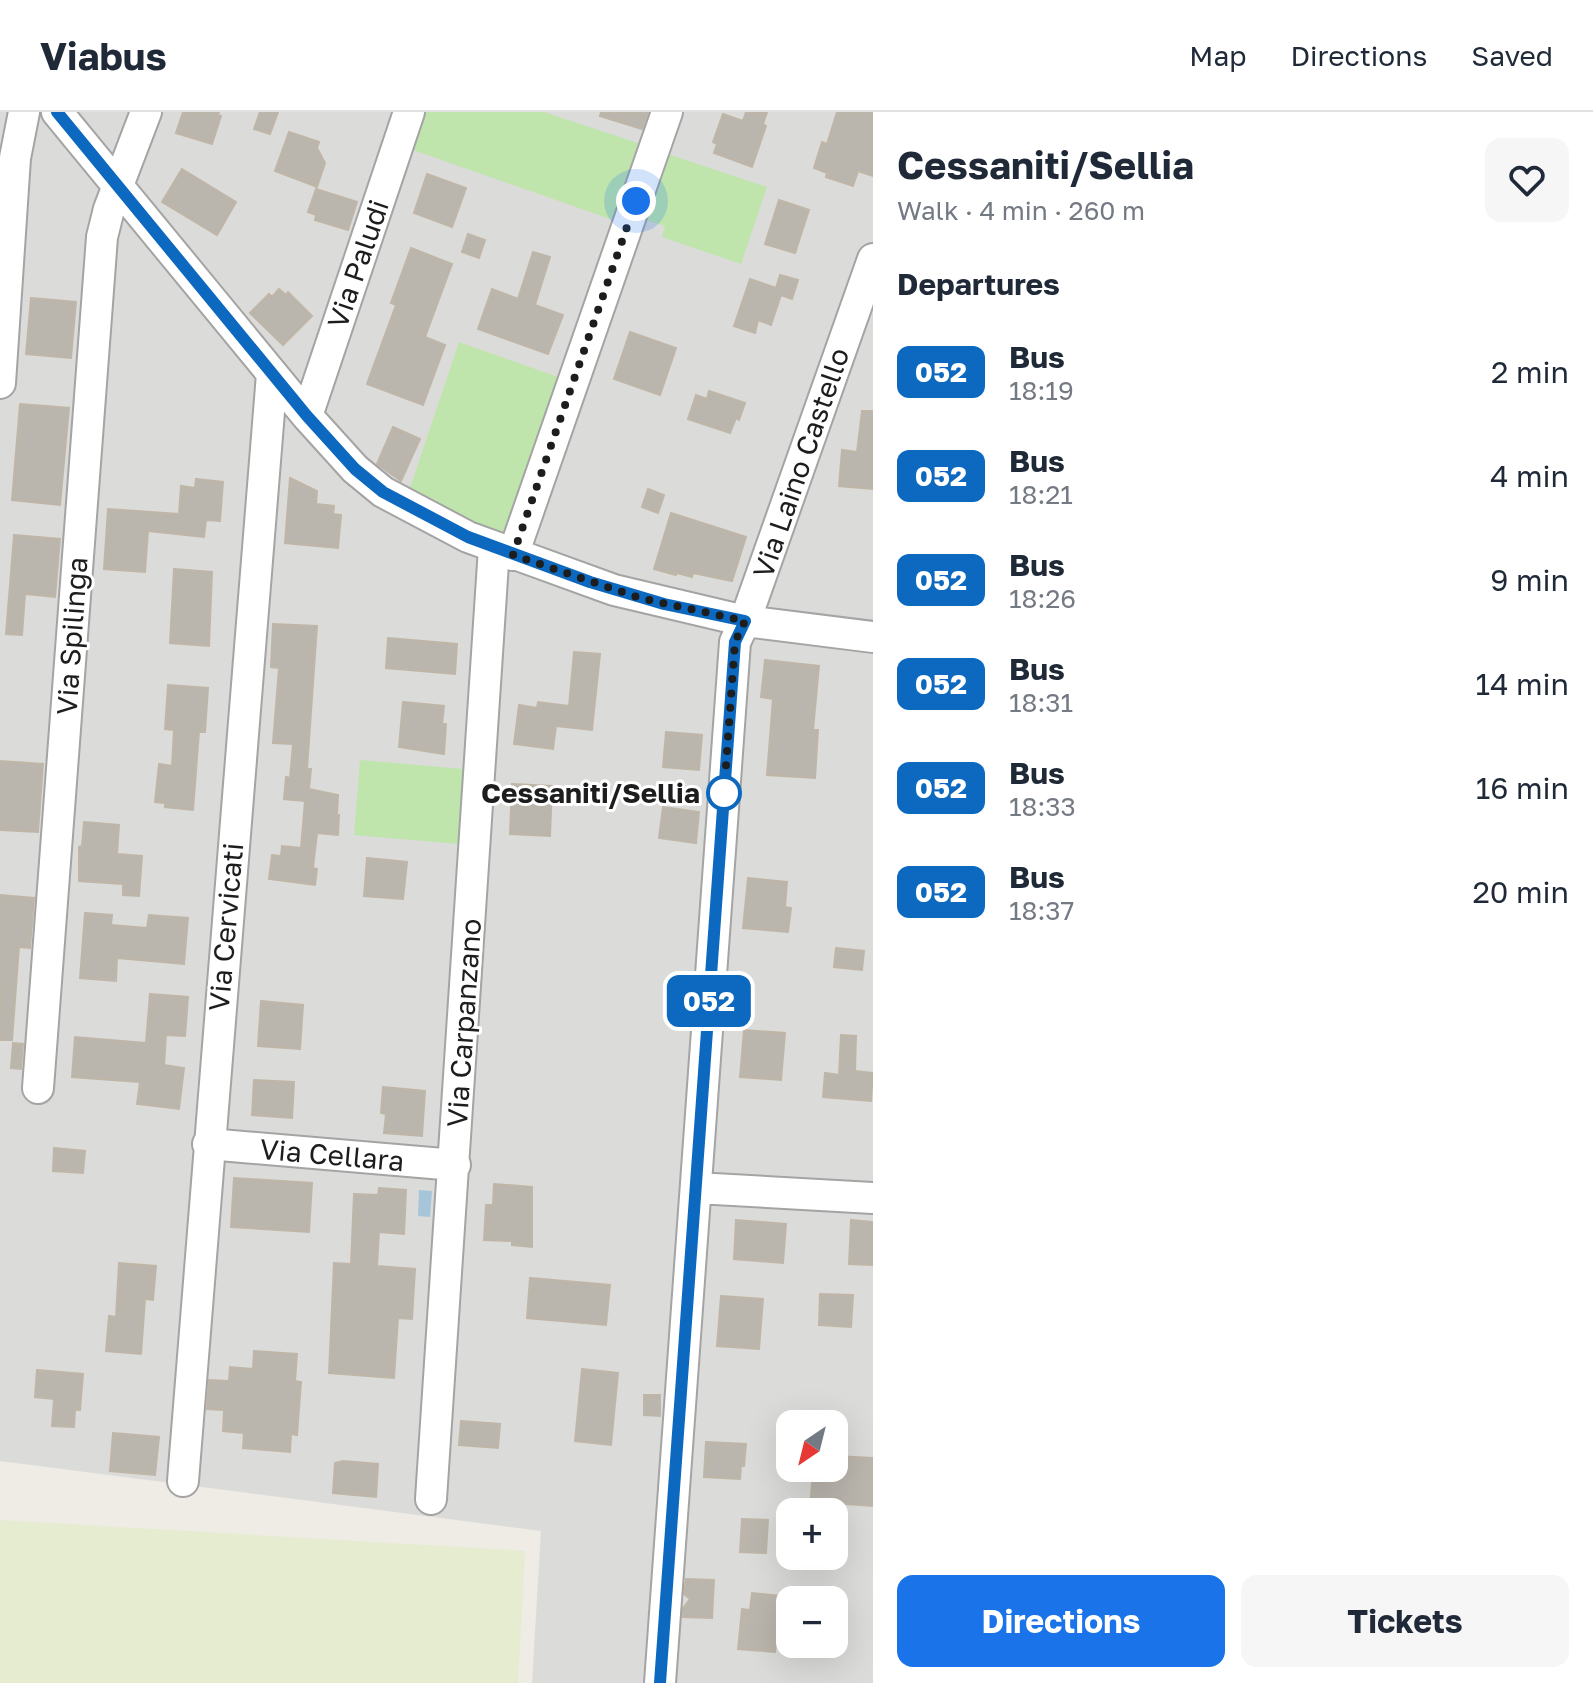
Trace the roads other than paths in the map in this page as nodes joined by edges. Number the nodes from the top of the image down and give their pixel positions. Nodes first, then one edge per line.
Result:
1 (24, 112) edge
2 (57, 112) edge
3 (146, 112) edge
4 (409, 112) edge
5 (667, 112) edge
6 (119, 187) junction
7 (873, 259) edge
8 (272, 374) junction
9 (0, 383) edge
10 (307, 416) junction
11 (504, 551) junction
12 (745, 621) junction
13 (873, 637) edge
14 (38, 1088) dead end
15 (208, 1144) junction
16 (455, 1165) junction
17 (696, 1188) junction
18 (873, 1198) edge
19 (183, 1481) dead end
20 (431, 1499) dead end
21 (660, 1683) edge

1 - 9 street
2 - 6 street
3 - 6 street, Via Spilinga
4 - 10 street, Via Paludi
5 - 11 street, Via Carpanzano
6 - 8 street
6 - 14 street, Via Spilinga
7 - 12 street, Via Laino Castello
8 - 10 street
8 - 15 street, Via Cervicati
10 - 11 street
11 - 12 street
11 - 16 street, Via Carpanzano
12 - 13 street
12 - 17 street, Via Laino Castello
15 - 16 street, Via Cellara
15 - 19 street, Via Cervicati
16 - 20 street, Via Carpanzano
17 - 18 street
17 - 21 street, Via Laino Castello

